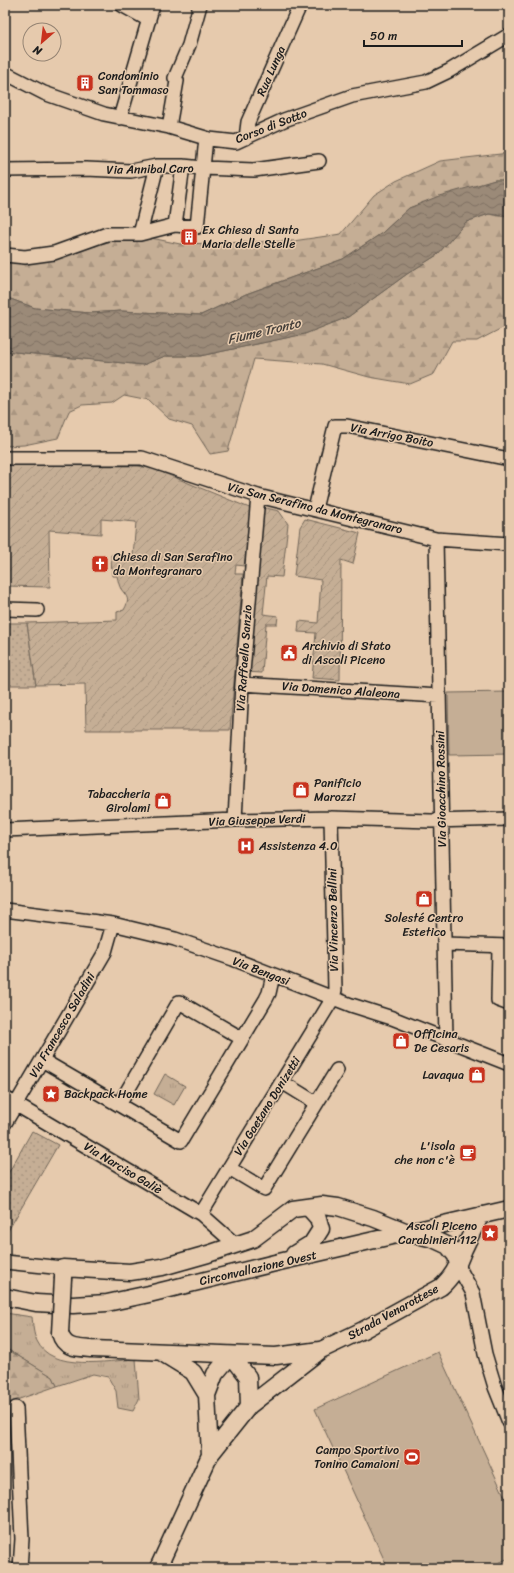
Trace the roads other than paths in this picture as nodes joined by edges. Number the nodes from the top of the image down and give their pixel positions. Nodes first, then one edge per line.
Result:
1 (122, 5) edge
2 (153, 5) edge
3 (200, 5) edge
4 (300, 5) edge
5 (149, 20) junction
6 (509, 34) edge
7 (5, 73) edge
8 (120, 118) junction
9 (169, 127) junction
10 (206, 138) junction
11 (246, 138) junction
12 (319, 161) dead end
13 (157, 166) junction
14 (183, 166) junction
15 (203, 168) junction
16 (5, 170) edge
17 (175, 225) junction
18 (140, 234) junction
19 (5, 255) edge
20 (5, 458) edge
21 (509, 459) edge
22 (258, 496) junction
23 (315, 509) junction
24 (436, 539) junction
25 (509, 544) edge
26 (5, 609) edge
27 (37, 610) dead end
28 (242, 684) junction
29 (439, 696) junction
30 (331, 818) junction
31 (509, 819) edge
32 (235, 820) junction
33 (442, 820) junction
34 (5, 830) edge
35 (5, 910) edge
36 (113, 924) junction
37 (444, 944) junction
38 (504, 946) edge
39 (274, 975) junction
40 (332, 998) junction
41 (509, 1004) edge
42 (241, 1038) junction
43 (446, 1038) junction
44 (42, 1060) junction
45 (509, 1064) edge
46 (337, 1070) dead end
47 (282, 1082) junction
48 (11, 1101) edge
49 (316, 1103) junction
50 (119, 1105) junction
51 (5, 1124) edge
52 (229, 1168) junction
53 (308, 1207) junction
54 (509, 1209) edge
55 (201, 1214) junction
56 (481, 1215) junction
57 (410, 1233) junction
58 (236, 1245) junction
59 (5, 1262) edge
60 (278, 1262) junction
61 (458, 1266) junction
62 (63, 1273) junction
63 (5, 1297) edge
64 (321, 1350) junction
65 (161, 1352) junction
66 (231, 1355) junction
67 (207, 1395) junction
68 (249, 1406) junction
69 (16, 1408) dead end
70 (509, 1422) edge
71 (210, 1455) junction
72 (20, 1568) edge
73 (158, 1568) edge

1 - 5 street
2 - 5 street
3 - 9 street
4 - 11 street, Rua Lunga
5 - 8 street
6 - 11 street, Corso di Sotto
7 - 8 street, Corso di Sotto
8 - 9 street, Corso di Sotto
9 - 10 street, Corso di Sotto
10 - 11 street, Corso di Sotto
10 - 15 street
12 - 15 street, Via Annibal Caro
13 - 14 street, Via Annibal Caro
13 - 16 street, Via Annibal Caro
13 - 18 street
14 - 15 street, Via Annibal Caro
14 - 17 street
15 - 17 street
17 - 18 street
18 - 19 street
20 - 22 street, Via San Serafino da Montegranaro
21 - 23 street, Via Arrigo Boito
22 - 23 street, Via San Serafino da Montegranaro
22 - 28 street, Via Raffaello Sanzio
23 - 24 street, Via San Serafino da Montegranaro
24 - 25 street, Via San Serafino da Montegranaro
24 - 29 street, Via Gioacchino Rossini
26 - 27 street
28 - 29 street, Via Domenico Alaleona
28 - 32 street, Via Raffaello Sanzio
29 - 33 street, Via Gioacchino Rossini
30 - 32 street, Via Giuseppe Verdi
30 - 33 street, Via Giuseppe Verdi
30 - 40 street, Via Vincenzo Bellini
31 - 33 street, Via Giuseppe Verdi
32 - 34 street, Via Giuseppe Verdi
33 - 37 street, Via Gioacchino Rossini
35 - 36 street, Via Bengasi
36 - 39 street, Via Bengasi
36 - 44 street, Via Francesco Saladini
37 - 38 street
37 - 43 street, Via Gioacchino Rossini
38 - 41 street
39 - 40 street, Via Bengasi
39 - 42 street
40 - 43 street, Via Bengasi
40 - 47 street, Via Gaetano Donizetti
42 - 50 street
42 - 50 street
43 - 45 street, Via Bengasi
44 - 48 street, Via Francesco Saladini
44 - 50 street
46 - 49 street
47 - 49 street
47 - 52 street, Via Gaetano Donizetti
48 - 51 street, Via Francesco Saladini
48 - 55 street, Via Narciso Galiè
49 - 52 street
52 - 55 street, Via Gaetano Donizetti
53 - 57 main road
53 - 58 main road
53 - 60 main road
54 - 56 main road, Circonvallazione Ovest
55 - 58 street, Via Narciso Galiè
56 - 57 main road, Circonvallazione Ovest
56 - 61 main road, Strada Venarottese
57 - 60 main road, Circonvallazione Ovest
57 - 61 main road
58 - 62 main road
59 - 62 street
60 - 63 main road, Circonvallazione Ovest
61 - 64 main road, Strada Venarottese
61 - 70 street
62 - 65 main road, Strada Venarottese, bridge
64 - 66 main road, Strada Venarottese
64 - 68 main road, Strada Venarottese
65 - 66 main road, Strada Venarottese
65 - 67 main road, Strada Venarottese
66 - 67 main road, Strada Venarottese
66 - 68 main road
67 - 71 main road, Strada Venarottese
68 - 71 main road, Strada Venarottese
69 - 72 street
71 - 73 main road, Strada Venarottese

